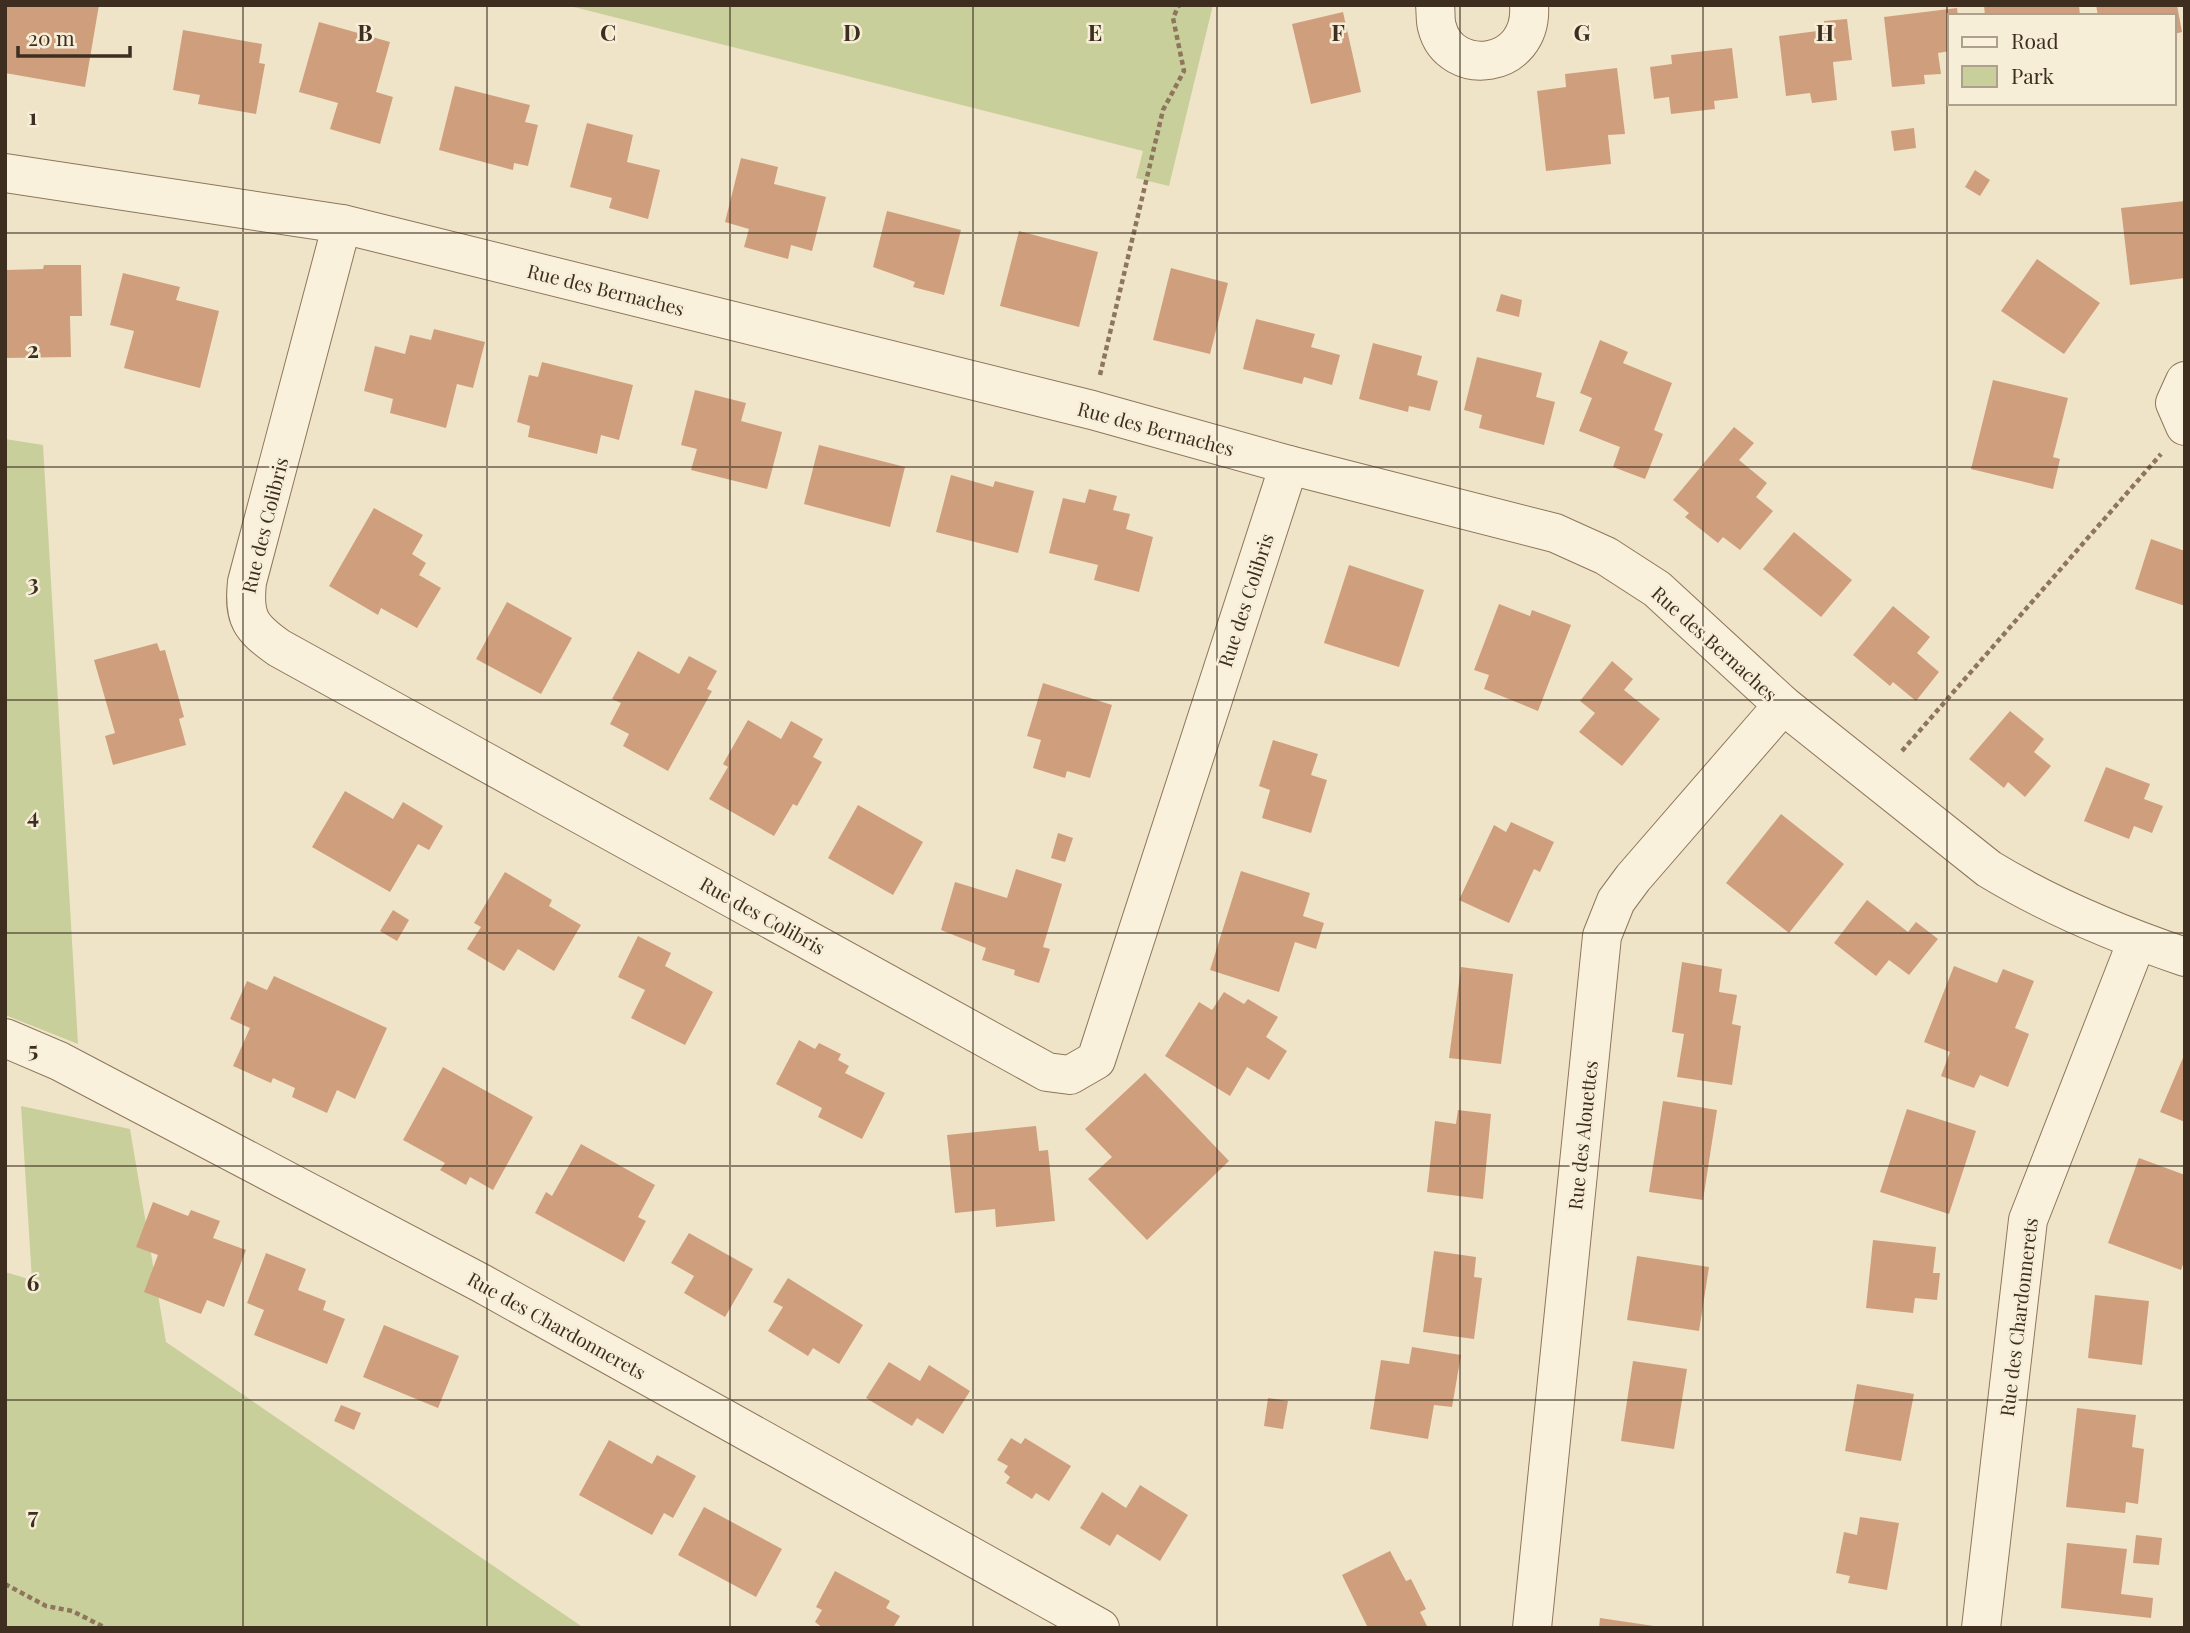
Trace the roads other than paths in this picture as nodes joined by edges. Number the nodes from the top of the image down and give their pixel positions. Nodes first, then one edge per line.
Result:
1 (1435, 5) edge
2 (1530, 5) edge
3 (5, 173) edge
4 (342, 224) junction
5 (2185, 381) edge
6 (2176, 437) edge
7 (1289, 465) junction
8 (1783, 705) junction
9 (2137, 941) junction
10 (2185, 957) edge
11 (5, 1038) edge
12 (1100, 1628) edge
13 (1532, 1628) edge
14 (1982, 1628) edge

1 - 2 street
3 - 4 street, Rue des Bernaches
4 - 7 street, Rue des Bernaches
4 - 7 street, Rue des Colibris
5 - 6 street
7 - 8 street, Rue des Bernaches
8 - 9 street, Rue des Bernaches
8 - 13 street, Rue des Alouettes
9 - 10 street, Rue des Bernaches
9 - 14 street, Rue des Chardonnerets
11 - 12 street, Rue des Chardonnerets

